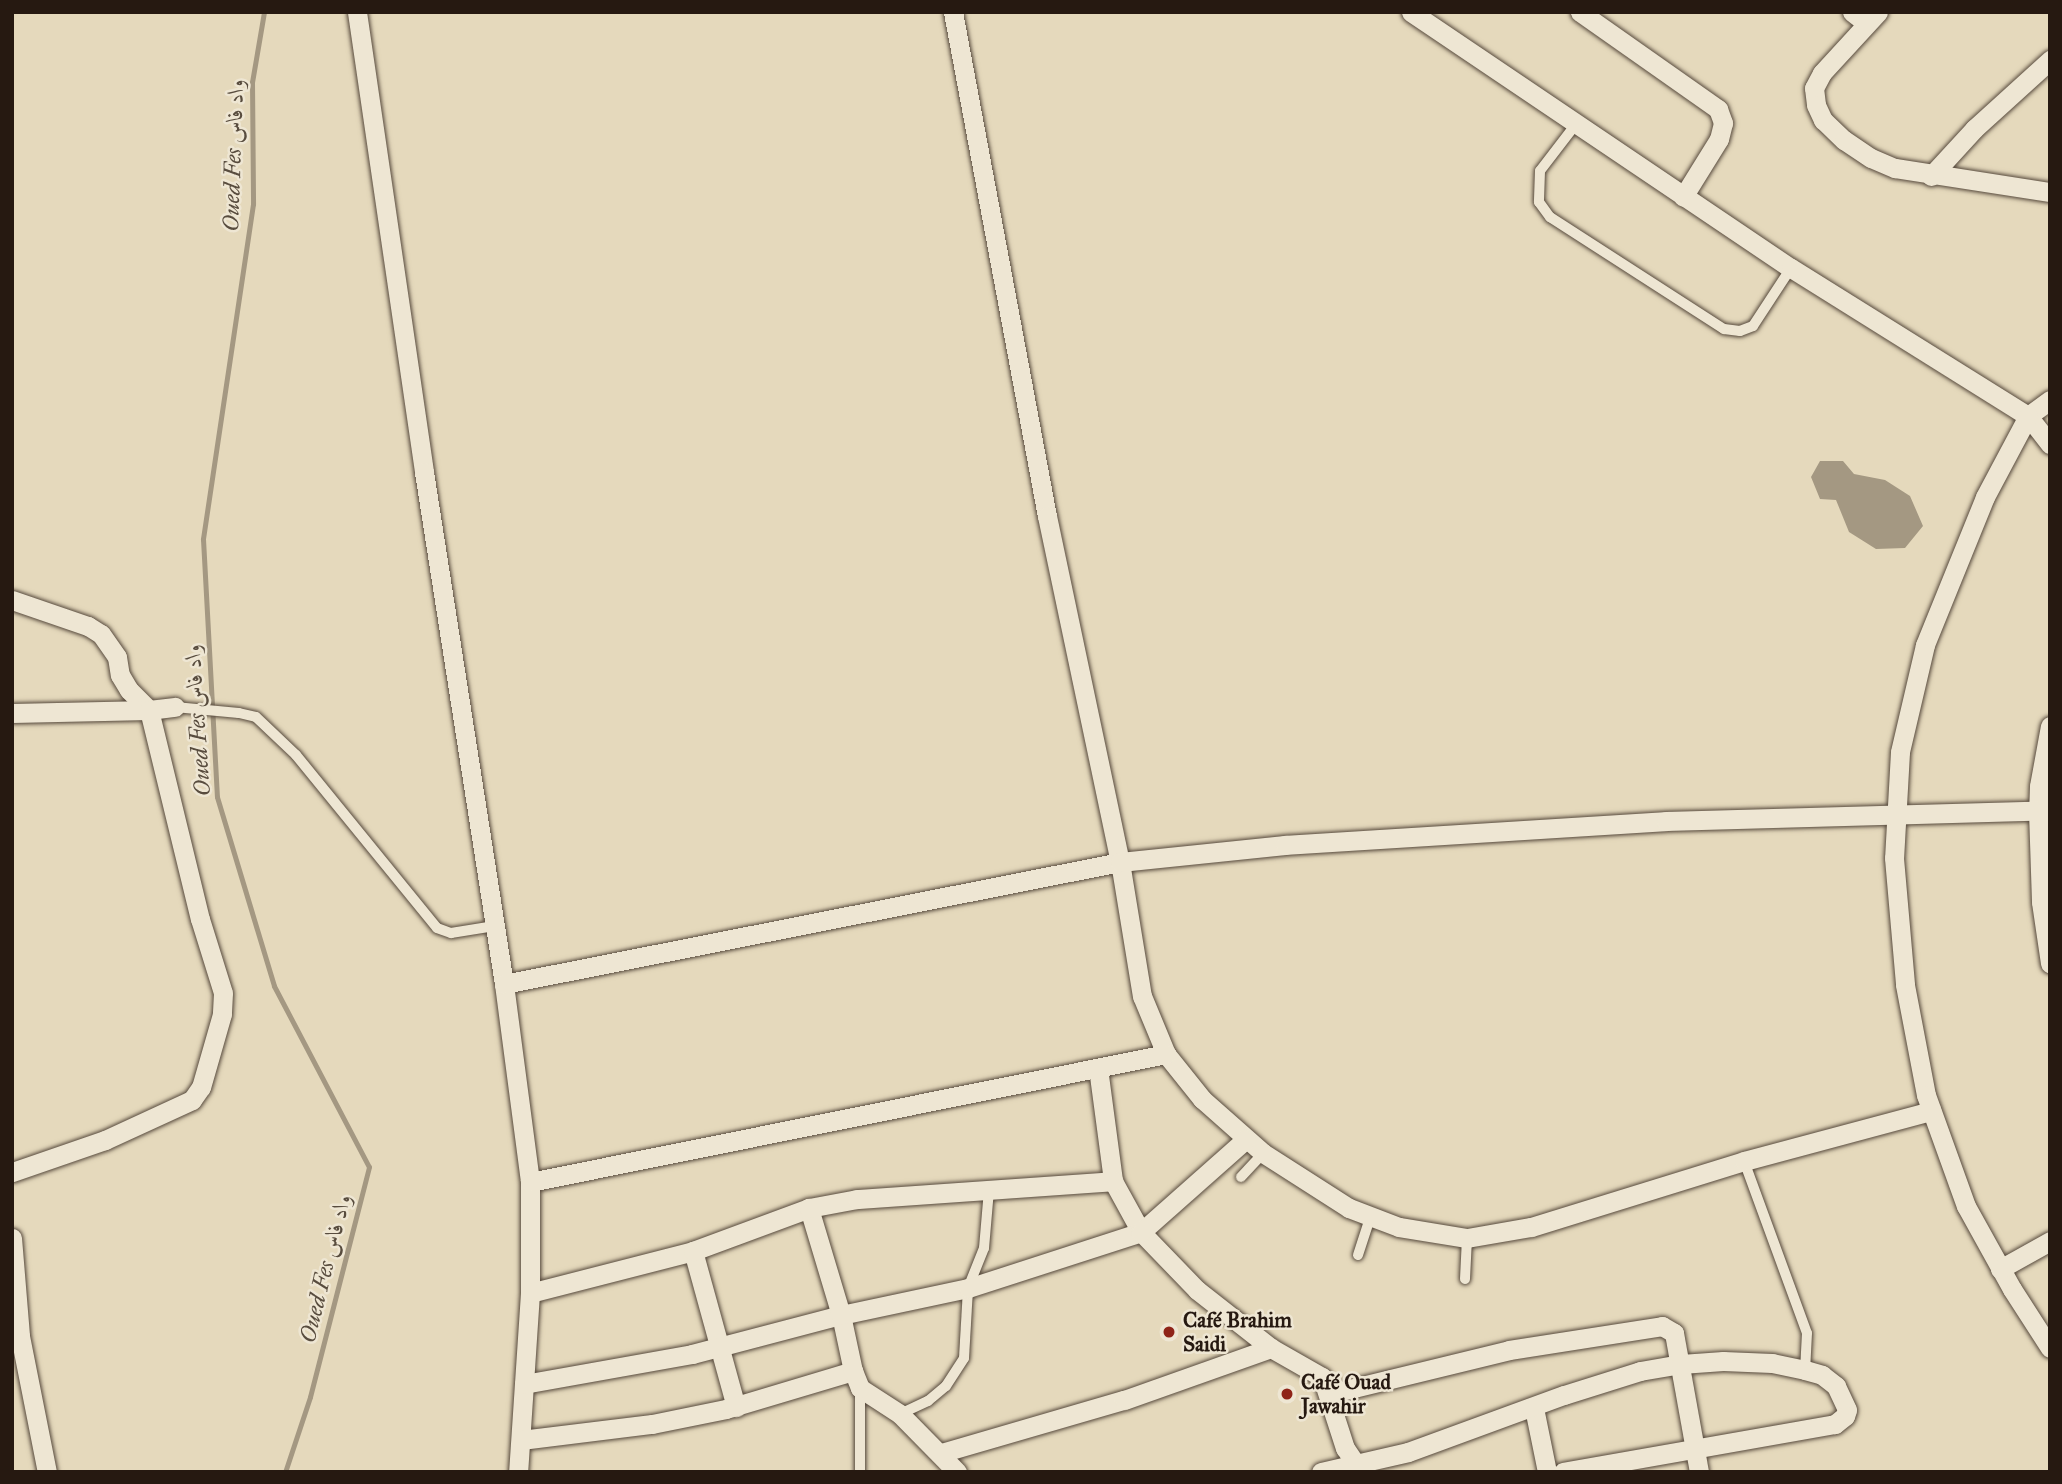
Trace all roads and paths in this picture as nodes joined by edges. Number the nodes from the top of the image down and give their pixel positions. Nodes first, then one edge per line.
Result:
1 (357, 12) edge
2 (953, 12) edge
3 (1411, 12) edge
4 (1580, 12) edge
5 (1865, 16) edge
6 (2050, 60) edge
7 (1576, 124) junction
8 (1931, 176) junction
9 (2050, 192) edge
10 (1683, 197) junction
11 (1791, 268) junction
12 (2050, 400) edge
13 (2028, 416) junction
14 (2050, 417) edge
15 (2050, 444) edge
16 (12, 600) edge
17 (175, 707) joint
18 (149, 710) junction
19 (12, 713) edge
20 (2050, 726) edge
21 (2044, 811) edge
22 (1896, 813) junction
23 (1120, 862) junction
24 (494, 926) junction
25 (2050, 963) edge
26 (504, 984) junction
27 (1166, 1054) junction
28 (1098, 1068) junction
29 (1931, 1111) junction
30 (1246, 1139) junction
31 (1263, 1153) junction
32 (1744, 1161) junction
33 (12, 1172) edge
34 (1241, 1177) dead end
35 (1113, 1181) junction
36 (530, 1182) junction
37 (989, 1190) junction
38 (810, 1208) junction
39 (1370, 1218) junction
40 (1141, 1232) junction
41 (12, 1238) edge
42 (1467, 1238) junction
43 (2050, 1241) edge
44 (693, 1251) junction
45 (1358, 1255) dead end
46 (2000, 1269) junction
47 (1465, 1279) dead end
48 (968, 1288) junction
49 (530, 1293) junction
50 (841, 1315) junction
51 (16, 1338) edge
52 (721, 1347) junction
53 (1271, 1348) junction
54 (2050, 1348) edge
55 (1681, 1364) junction
56 (1805, 1370) junction
57 (856, 1379) junction
58 (524, 1384) junction
59 (1329, 1394) junction
60 (736, 1407) junction
61 (1534, 1408) junction
62 (900, 1414) junction
63 (521, 1440) junction
64 (1695, 1449) junction
65 (941, 1453) junction
66 (1359, 1469) edge
67 (47, 1472) edge
68 (519, 1472) edge
69 (860, 1472) edge
70 (957, 1472) edge
71 (1321, 1472) edge
72 (1547, 1472) edge
73 (1563, 1472) edge
74 (1699, 1472) edge

1 - 24 street
2 - 23 street
3 - 7 street
4 - 10 street
5 - 8 street
6 - 8 street
7 - 10 street
7 - 11 lane
8 - 9 street
10 - 11 street
11 - 13 street
12 - 13 street
13 - 14 street
13 - 15 street
13 - 22 street
16 - 18 street
17 - 18 street
17 - 24 lane
18 - 19 street
18 - 33 street
20 - 21 street
21 - 22 street
21 - 25 street
22 - 23 street
22 - 29 street
23 - 26 street
23 - 27 street
24 - 26 street
26 - 36 street
27 - 28 street
27 - 30 street
28 - 35 street
28 - 36 street
29 - 32 street
29 - 46 street
30 - 31 street
30 - 40 street
31 - 34 lane
31 - 39 street
32 - 42 street
32 - 56 lane
35 - 37 street
35 - 40 street
36 - 49 street
37 - 38 street
37 - 48 lane
38 - 44 street
38 - 50 street
39 - 42 street
39 - 45 lane
40 - 48 street
40 - 53 street
41 - 51 street
42 - 47 lane
43 - 46 street
44 - 49 street
44 - 52 street
46 - 54 street
48 - 50 street
48 - 62 lane
49 - 58 street
50 - 52 street
50 - 57 street
51 - 67 street
52 - 58 street
52 - 60 street
53 - 59 street
53 - 65 street
55 - 56 street
55 - 59 street
55 - 61 street
55 - 64 street
56 - 64 street
57 - 60 street
57 - 62 street
57 - 69 lane
58 - 63 street
59 - 66 street
60 - 63 street
61 - 66 street
61 - 72 street
62 - 65 street
63 - 68 street
64 - 73 street
64 - 74 street
65 - 70 street
66 - 71 street

